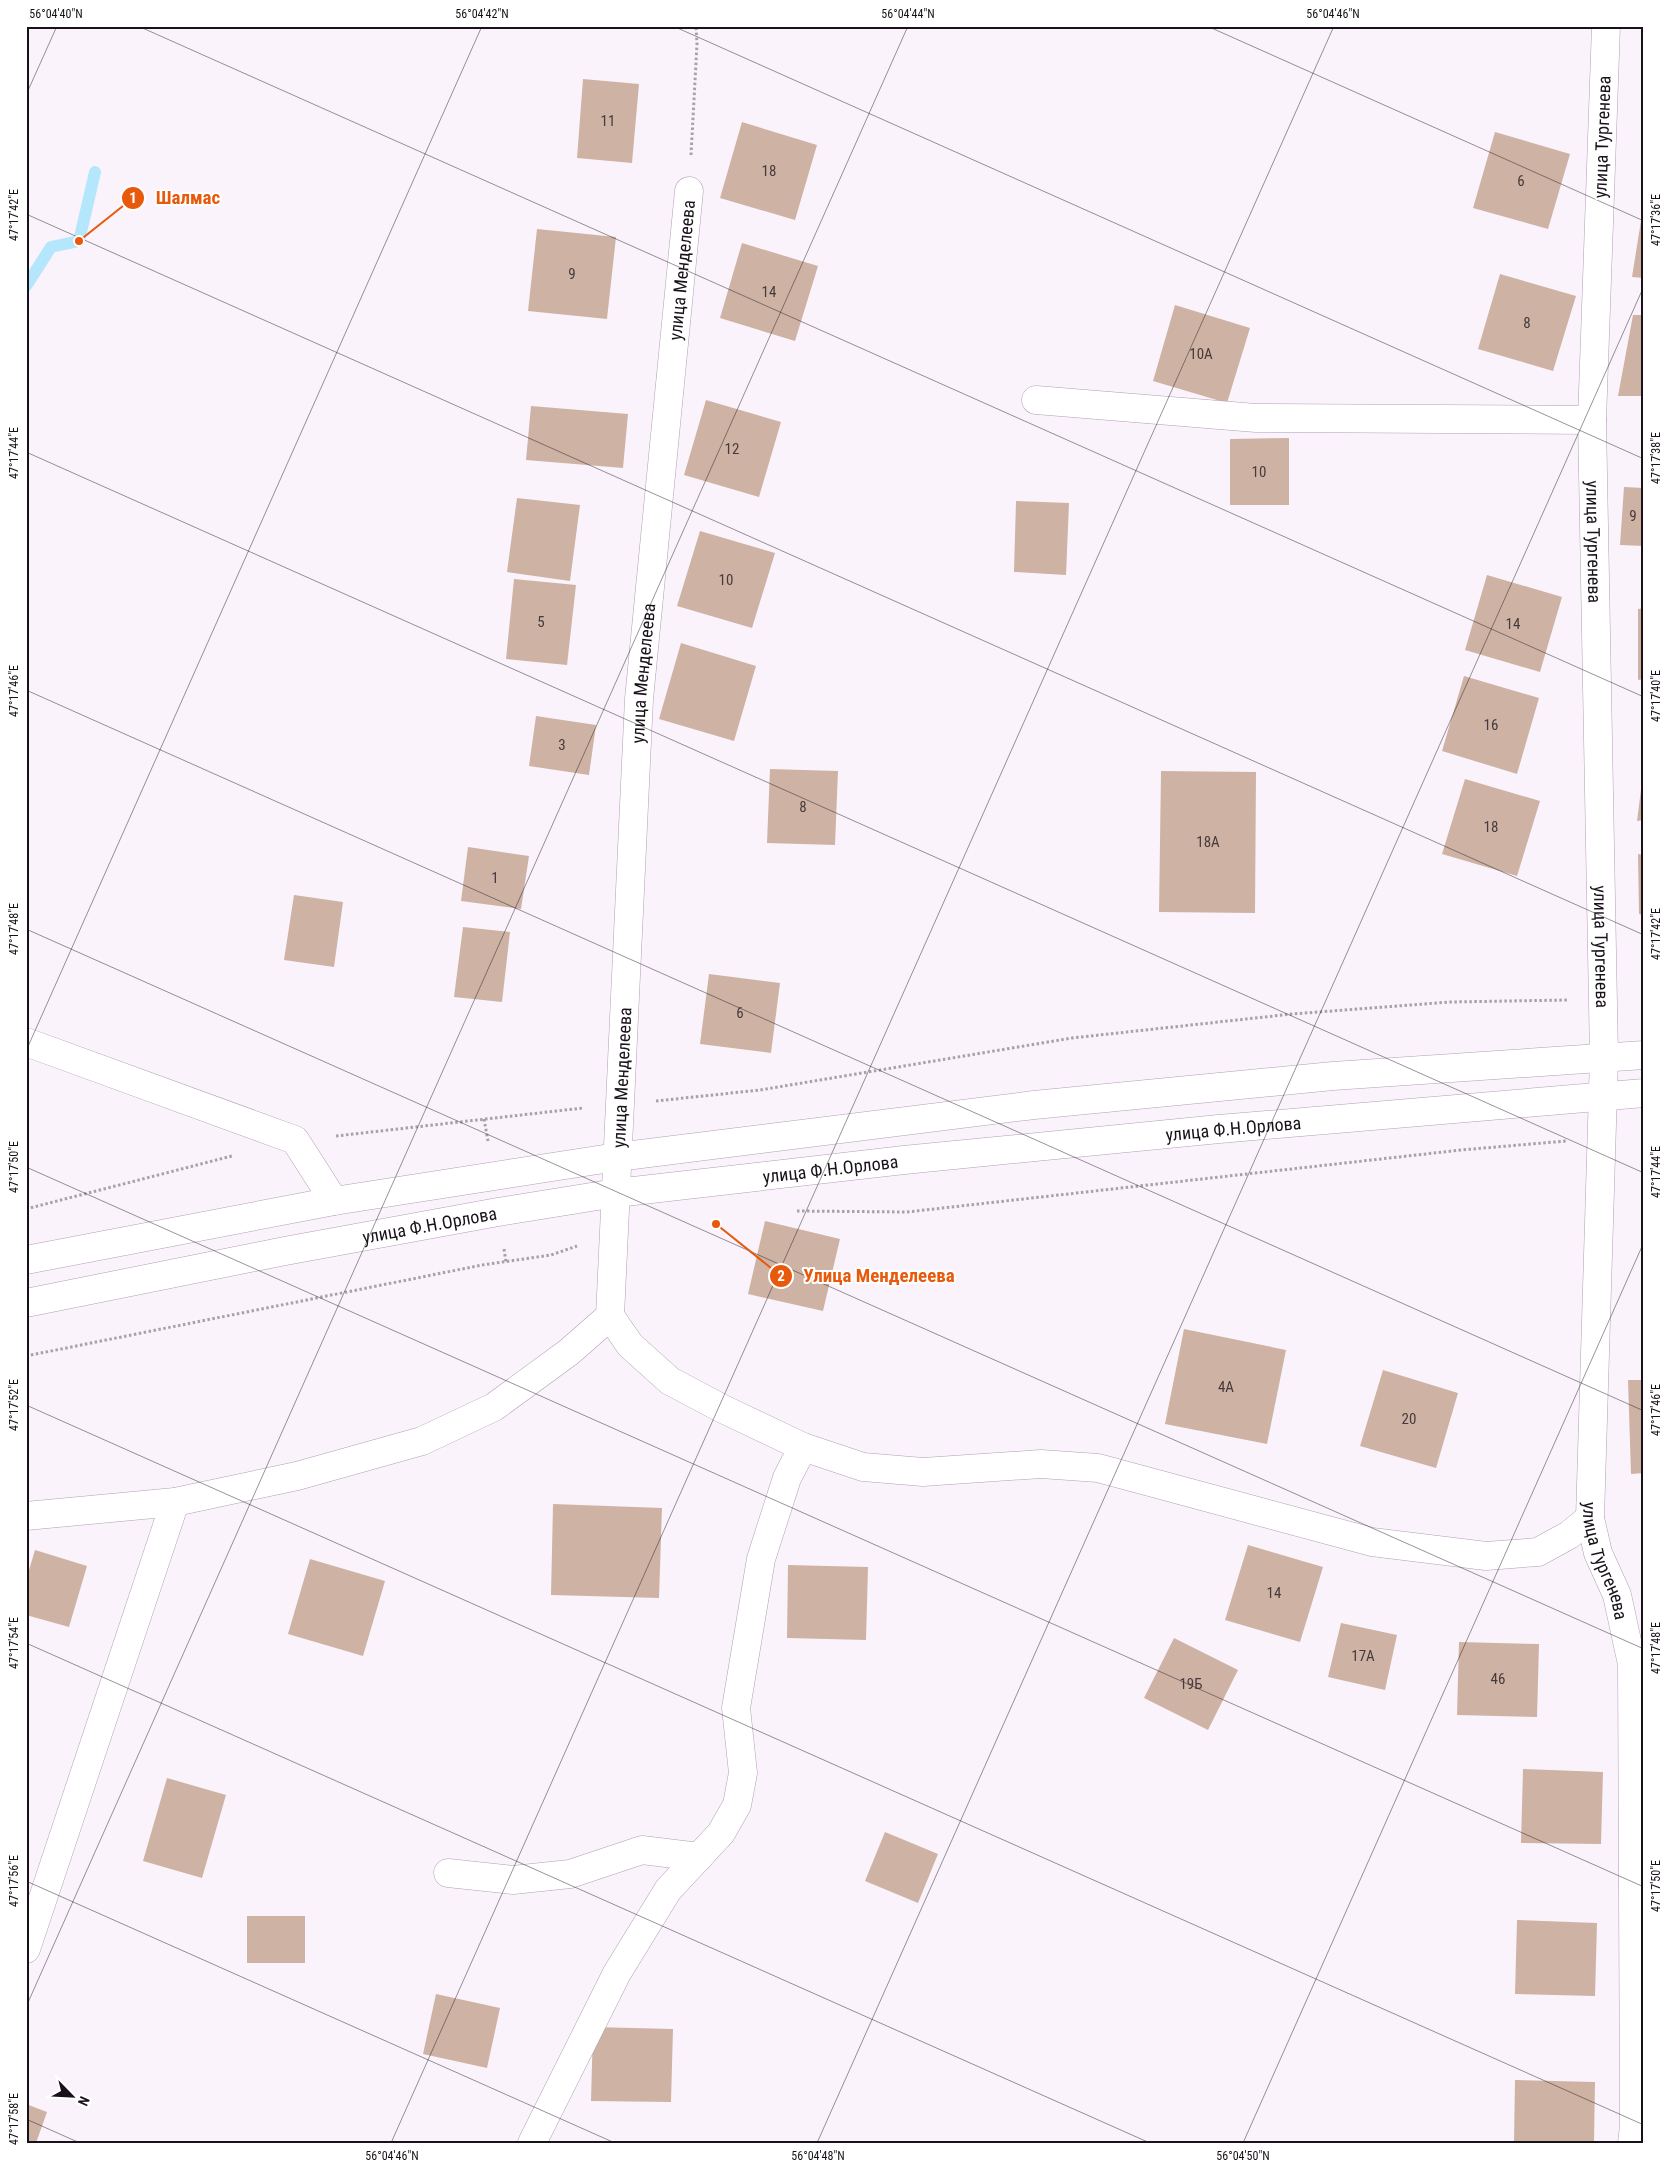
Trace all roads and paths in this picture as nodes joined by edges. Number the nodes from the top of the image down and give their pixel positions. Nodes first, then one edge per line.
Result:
1 (696, 26) edge
2 (1606, 26) edge
3 (689, 191) joint
4 (1036, 400) dead end
5 (1592, 420) junction
6 (1602, 1000) junction
7 (26, 1042) edge
8 (1644, 1055) edge
9 (1604, 1058) junction
10 (1644, 1093) edge
11 (1603, 1096) junction
12 (620, 1104) junction
13 (1601, 1138) junction
14 (295, 1140) junction
15 (237, 1155) dead end
16 (617, 1157) junction
17 (616, 1193) junction
18 (334, 1201) junction
19 (26, 1209) edge
20 (788, 1211) dead end
21 (616, 1234) junction
22 (26, 1260) edge
23 (26, 1303) edge
24 (610, 1316) junction
25 (26, 1356) edge
26 (802, 1447) junction
27 (175, 1502) junction
28 (26, 1516) edge
29 (1590, 1518) junction
30 (699, 1857) junction
31 (448, 1873) dead end
32 (26, 1949) edge
33 (532, 2143) edge
34 (1632, 2143) edge

1 - 3 path
2 - 5 street, улица Тургенева
3 - 12 street, улица Менделеева
4 - 5 street
5 - 6 street, улица Тургенева
6 - 9 street, улица Тургенева
6 - 12 path
7 - 14 street
8 - 9 street
9 - 11 street, улица Тургенева
9 - 16 street
10 - 11 street, улица Ф.Н.Орлова
11 - 13 street, улица Тургенева
11 - 17 street, улица Ф.Н.Орлова
12 - 14 path
12 - 16 street, улица Менделеева
13 - 20 path
13 - 29 street, улица Тургенева
14 - 18 street
15 - 19 path
16 - 17 street, улица Менделеева
16 - 18 street
17 - 21 street, улица Менделеева
17 - 23 street, улица Ф.Н.Орлова
18 - 22 street
21 - 24 street, улица Менделеева
21 - 25 path
24 - 26 street
24 - 27 street
26 - 29 street
26 - 30 street
27 - 28 street
27 - 32 street
29 - 34 street, улица Тургенева
30 - 31 street
30 - 33 street

